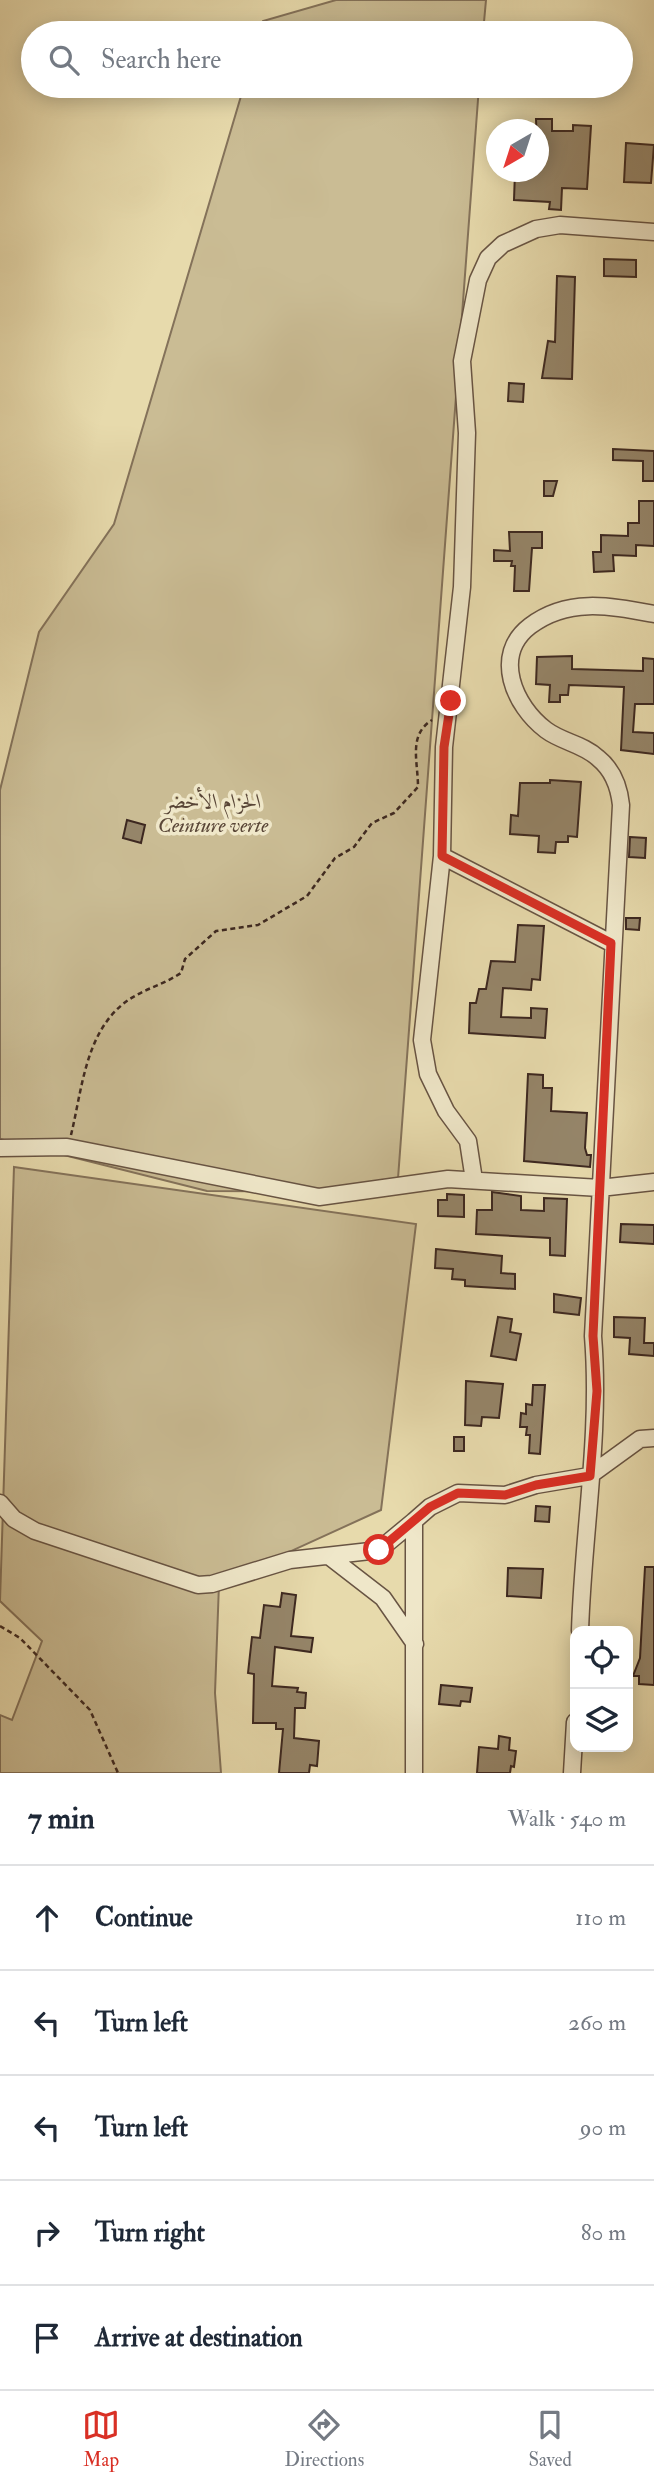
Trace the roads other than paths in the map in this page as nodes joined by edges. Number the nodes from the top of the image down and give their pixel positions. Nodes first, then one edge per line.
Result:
1 (654, 232) edge
2 (654, 614) edge
3 (442, 856) junction
4 (611, 943) junction
5 (0, 1147) edge
6 (474, 1180) junction
7 (654, 1182) edge
8 (600, 1188) junction
9 (654, 1438) edge
10 (590, 1476) junction
11 (0, 1503) edge
12 (414, 1521) junction
13 (330, 1557) junction
14 (580, 1626) edge
15 (415, 1644) junction
16 (573, 1752) edge
17 (414, 1773) edge
18 (572, 1773) edge

1 - 3 street
2 - 4 street
3 - 4 street
3 - 6 street
4 - 8 street
5 - 6 street
6 - 8 street
7 - 8 street
8 - 10 street
9 - 10 street
10 - 12 street
10 - 14 street
11 - 13 street
12 - 13 street
12 - 15 street
13 - 15 street
15 - 17 street
16 - 18 street

